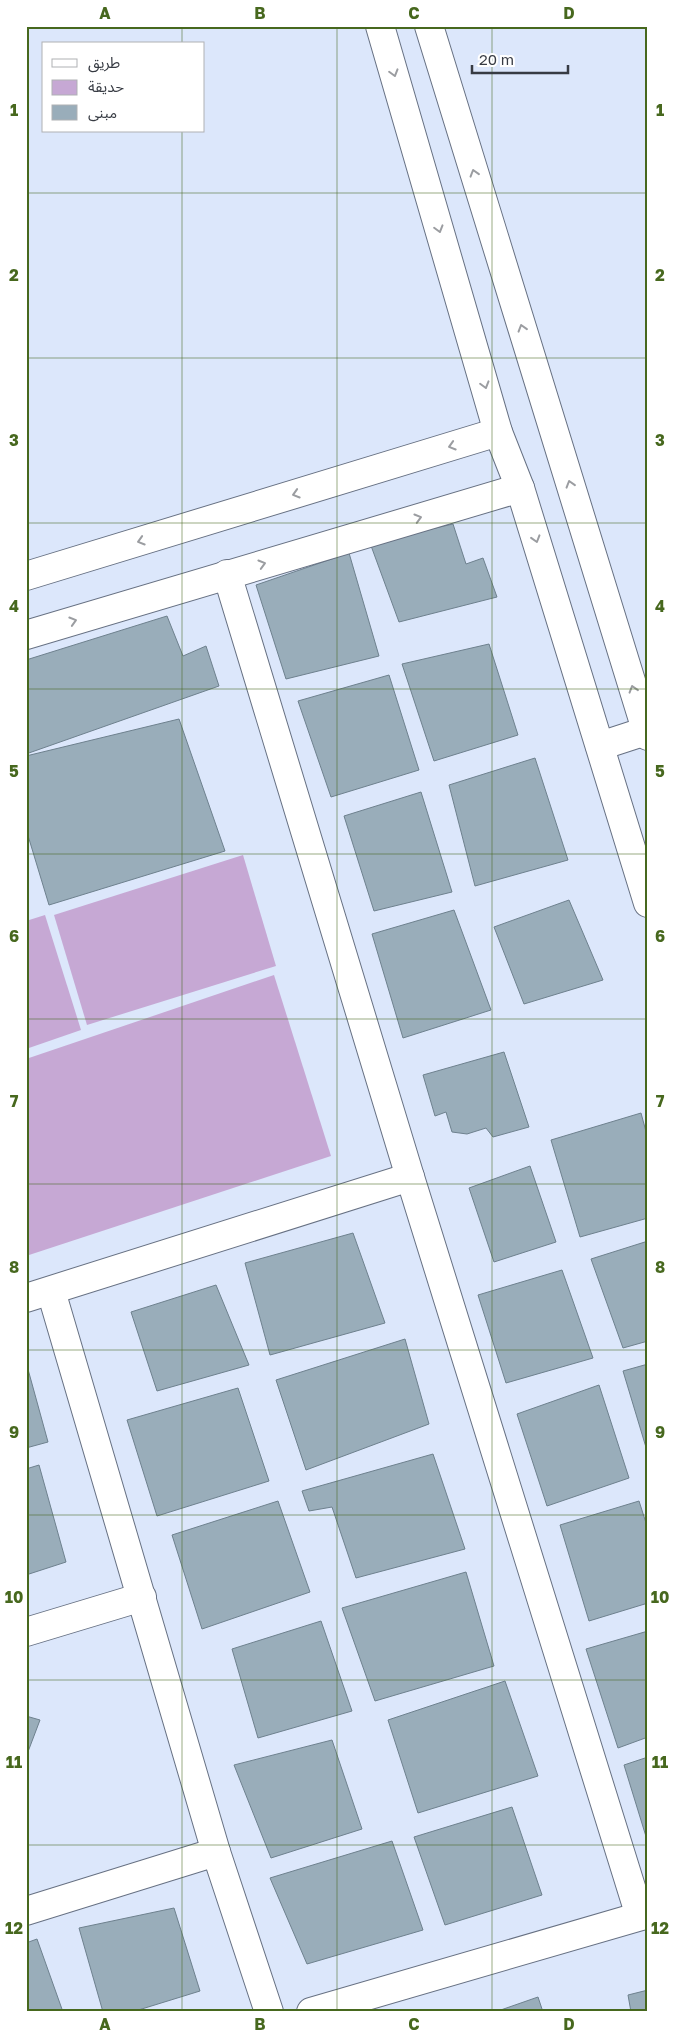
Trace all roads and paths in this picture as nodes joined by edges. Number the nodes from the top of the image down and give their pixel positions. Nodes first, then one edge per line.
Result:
1 (380, 26) edge
2 (429, 26) edge
3 (498, 432) junction
4 (520, 488) junction
5 (227, 574) junction
6 (26, 576) edge
7 (26, 635) edge
8 (647, 734) edge
9 (600, 746) junction
10 (648, 903) edge
11 (410, 1177) junction
12 (39, 1294) edge
13 (142, 1597) junction
14 (26, 1632) edge
15 (216, 1852) junction
16 (26, 1911) edge
17 (644, 1915) edge
18 (269, 2012) edge
19 (311, 2012) edge

1 -> 3 street
8 -> 2 street
3 - 4 street
3 -> 6 street
5 -> 4 street
4 -> 9 street
7 -> 5 street
5 - 11 street
8 - 9 street
9 - 10 street
11 - 12 street
11 - 17 street
12 - 13 street
13 - 14 street
13 - 15 street
15 - 16 street
15 - 18 street
17 - 19 street

